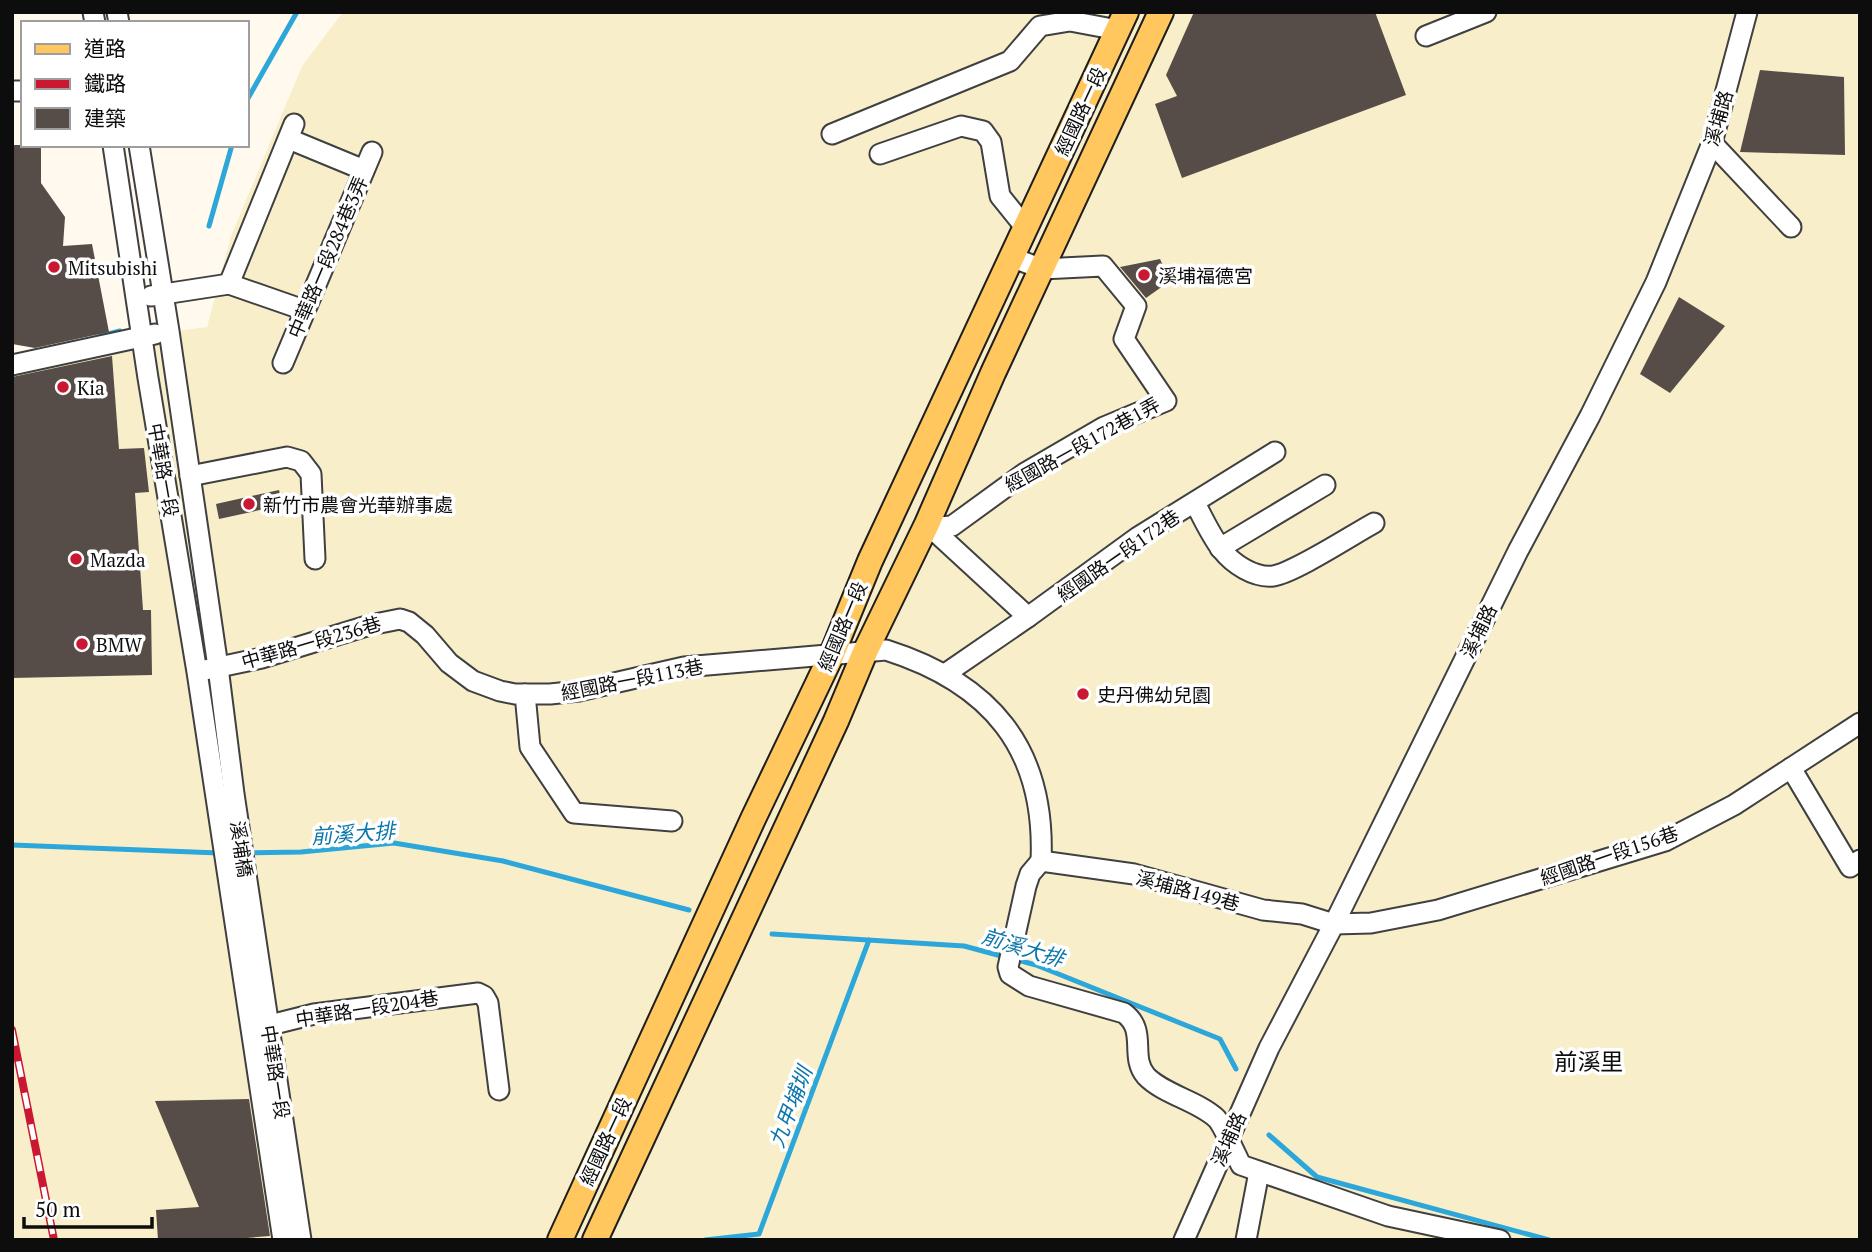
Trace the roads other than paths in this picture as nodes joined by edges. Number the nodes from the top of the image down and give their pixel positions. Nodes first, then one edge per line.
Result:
1 (1161, 12) edge
2 (1486, 12) edge
3 (1746, 12) edge
4 (1037, 19) edge
5 (1122, 21) edge
6 (1426, 36) dead end
7 (832, 134) dead end
8 (1712, 143) junction
9 (113, 147) edge
10 (139, 147) edge
11 (372, 152) dead end
12 (880, 154) dead end
13 (364, 170) junction
14 (1025, 227) junction
15 (1791, 227) dead end
16 (1011, 257) junction
17 (1042, 269) junction
18 (229, 284) junction
19 (162, 294) junction
20 (136, 299) junction
21 (304, 310) junction
22 (169, 331) junction
23 (142, 337) junction
24 (283, 363) dead end
25 (12, 365) edge
26 (1275, 452) dead end
27 (190, 476) junction
28 (1325, 485) dead end
29 (1195, 503) junction
30 (1374, 523) dead end
31 (928, 524) junction
32 (1220, 548) junction
33 (315, 559) dead end
34 (1028, 617) junction
35 (865, 652) junction
36 (832, 654) junction
37 (218, 667) junction
38 (197, 672) junction
39 (945, 674) junction
40 (525, 694) junction
41 (1860, 723) edge
42 (1791, 768) junction
43 (224, 794) junction
44 (672, 821) dead end
45 (1860, 860) edge
46 (1041, 861) junction
47 (242, 905) joint
48 (1334, 924) junction
49 (260, 1028) junction
50 (499, 1090) dead end
51 (1227, 1140) junction
52 (1259, 1172) junction
53 (283, 1240) edge
54 (301, 1240) edge
55 (560, 1240) edge
56 (595, 1240) edge
57 (1184, 1240) edge
58 (1246, 1240) edge
59 (1500, 1240) edge

1 - 17 main road, 經國路一段
2 - 6 street
3 - 8 street, 溪埔路
4 - 5 street
4 - 7 street
5 - 14 main road, 經國路一段
8 - 15 street
8 - 48 street, 溪埔路
9 - 20 street, 中華路一段
10 - 19 street, 中華路一段
11 - 13 street, 中華路一段284巷3弄
12 - 14 street
13 - 18 street
13 - 21 street, 中華路一段284巷3弄
14 - 16 main road, 經國路一段
16 - 17 street, 經國路一段172巷1弄
16 - 36 main road, 經國路一段
17 - 31 main road, 經國路一段
17 - 31 street, 經國路一段172巷1弄
18 - 19 street
18 - 21 street
19 - 20 street
19 - 22 street, 中華路一段
20 - 23 street, 中華路一段
21 - 24 street, 中華路一段284巷3弄
22 - 23 street
22 - 27 street, 中華路一段
23 - 25 street
23 - 38 street, 中華路一段
26 - 29 street
27 - 33 street
27 - 37 street, 中華路一段
28 - 32 street
29 - 32 street, 經國路一段172巷
29 - 34 street, 經國路一段172巷
30 - 32 street, 經國路一段172巷
31 - 34 street
31 - 35 main road, 經國路一段
34 - 39 street, 經國路一段172巷
35 - 36 street, 經國路一段113巷
35 - 39 street
35 - 56 main road, 經國路一段
36 - 40 street, 經國路一段113巷
36 - 55 main road, 經國路一段
37 - 38 street, 中華路一段236巷
37 - 40 street, 中華路一段236巷
37 - 43 street, 中華路一段
38 - 43 street, 中華路一段
39 - 46 street
40 - 44 street
41 - 42 street, 經國路一段156巷
42 - 45 street
42 - 48 street, 經國路一段156巷
43 - 47 street, 溪埔橋
46 - 48 street, 溪埔路149巷
46 - 51 street
47 - 49 street, 中華路一段
48 - 51 street, 溪埔路
49 - 50 street, 中華路一段204巷
49 - 53 street, 中華路一段
49 - 54 street, 中華路一段
51 - 52 street
51 - 57 street, 溪埔路
52 - 58 street
52 - 59 street

